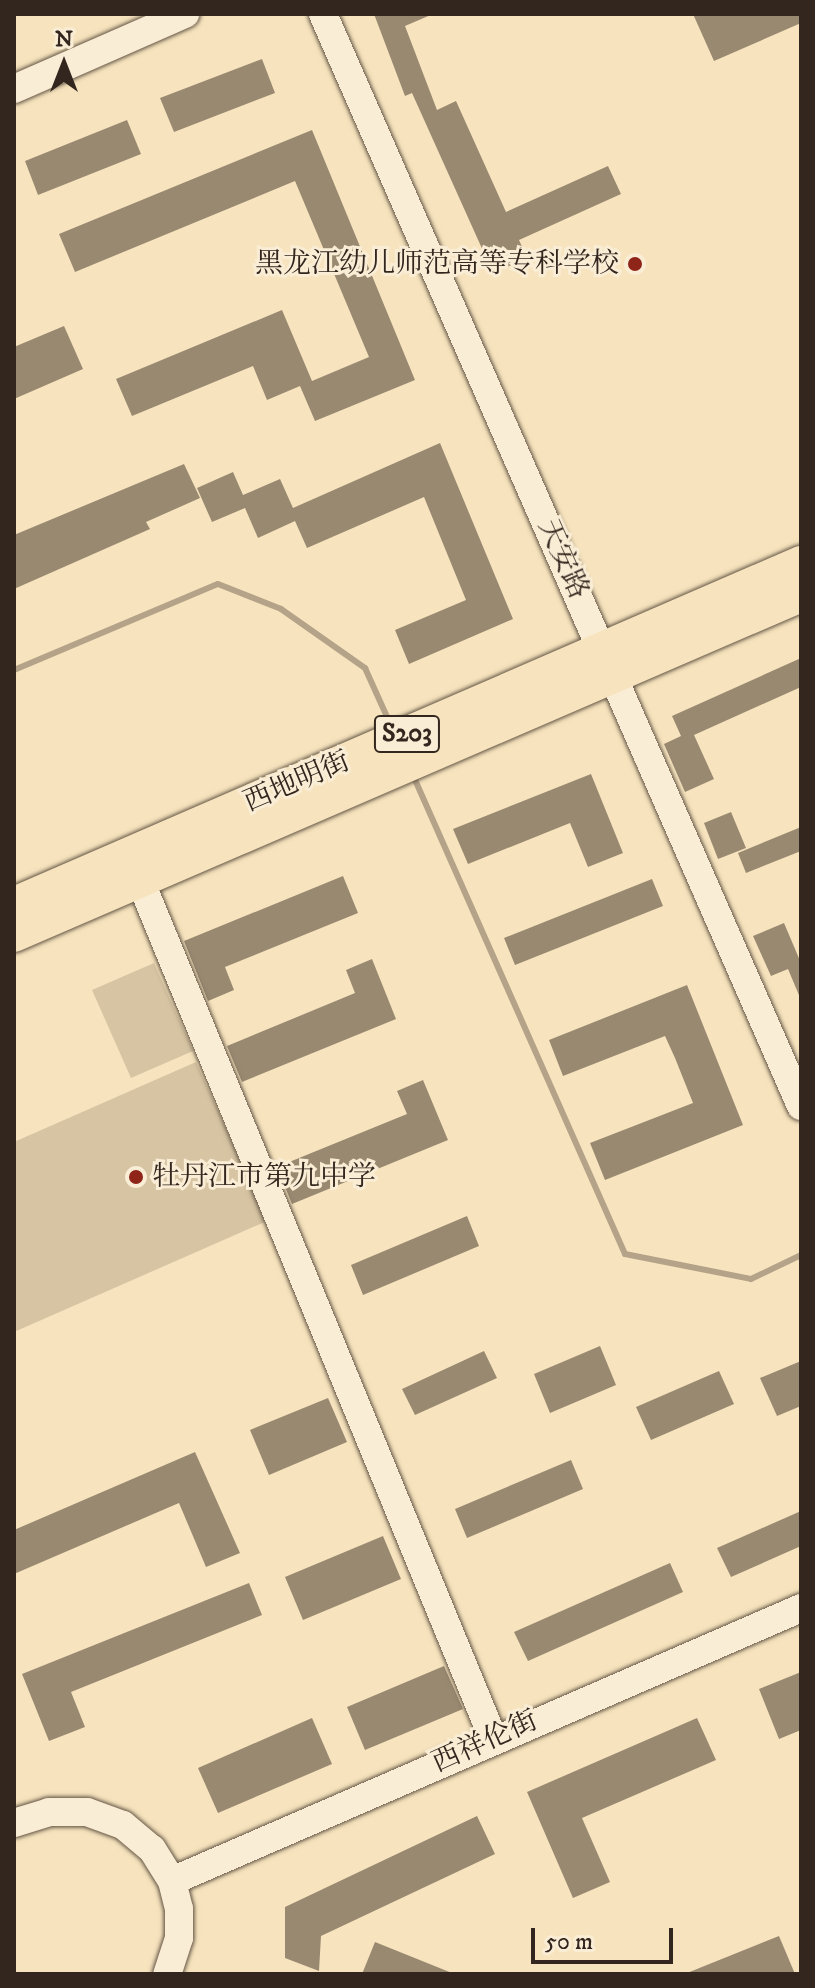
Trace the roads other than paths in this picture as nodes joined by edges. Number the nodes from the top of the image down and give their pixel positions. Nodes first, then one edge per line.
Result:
1 (185, 14) edge
2 (323, 14) edge
3 (14, 89) edge
4 (801, 563) edge
5 (801, 595) edge
6 (610, 662) junction
7 (140, 880) junction
8 (14, 904) edge
9 (14, 935) edge
10 (801, 1106) edge
11 (801, 1608) edge
12 (493, 1738) junction
13 (14, 1823) edge
14 (172, 1881) junction
15 (178, 1971) edge

1 - 3 street
2 - 6 street, 天安路
4 - 6 main road, 西地明街 / S203
5 - 6 main road, 西地明街 / S203
6 - 7 main road, 西地明街 / S203
6 - 8 main road, 西地明街 / S203
6 - 10 street, 天安路
7 - 9 main road, 西地明街 / S203
7 - 12 street
11 - 12 street, 西祥伦街
12 - 14 street, 西祥伦街
13 - 14 street
14 - 15 street

